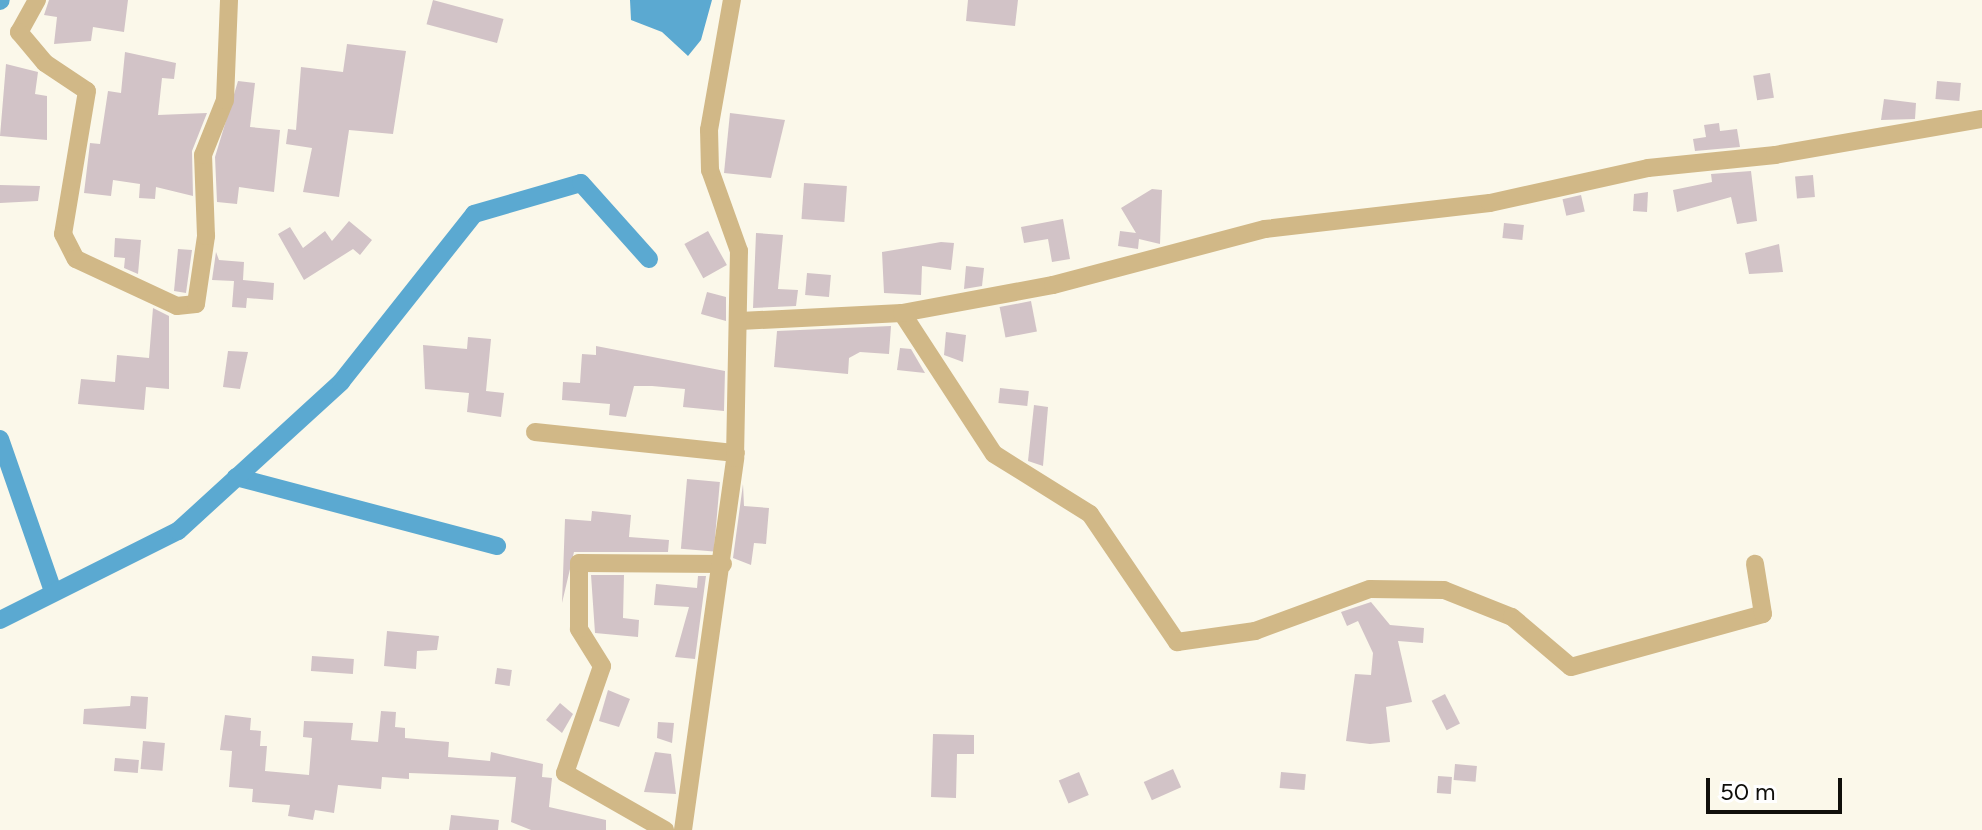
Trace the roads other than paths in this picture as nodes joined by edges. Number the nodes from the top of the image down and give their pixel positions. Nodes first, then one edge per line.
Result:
1 (37, 0) edge
2 (229, 0) edge
3 (732, 0) edge
4 (1982, 119) edge
5 (902, 313) junction
6 (740, 321) junction
7 (535, 432) dead end
8 (736, 453) junction
9 (723, 564) junction
10 (1755, 564) dead end
11 (665, 830) edge
12 (683, 830) edge

1 - 2 street
3 - 6 street
4 - 5 street
5 - 6 street
5 - 10 street
6 - 8 street
7 - 8 street
8 - 9 street
9 - 11 street
9 - 12 street

